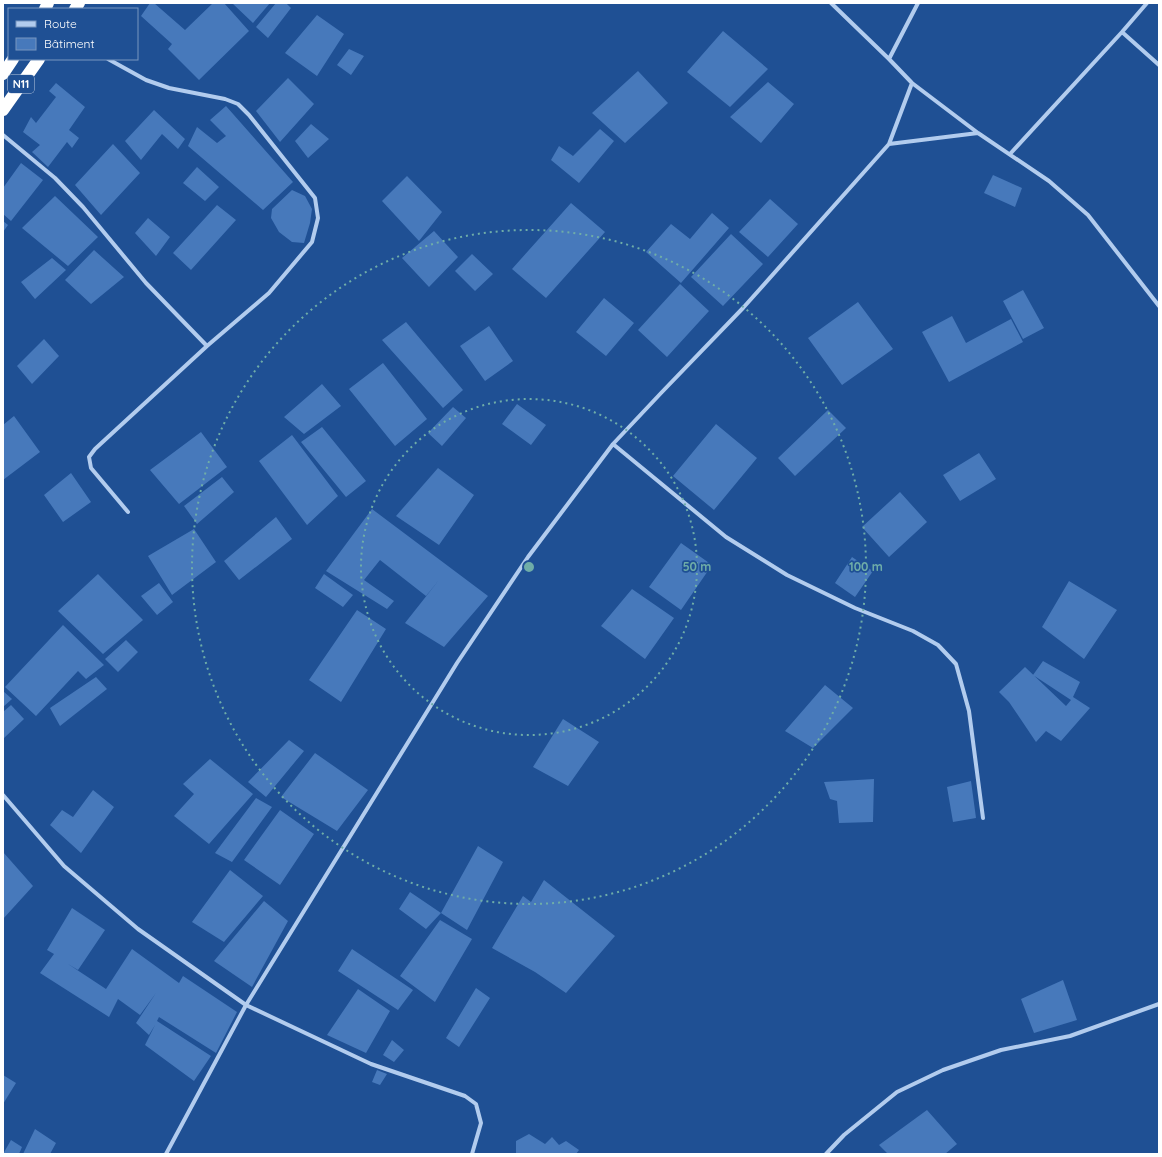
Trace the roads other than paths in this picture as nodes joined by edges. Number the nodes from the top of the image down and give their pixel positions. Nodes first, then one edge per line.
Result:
1 (830, 3) edge
2 (918, 3) edge
3 (1147, 3) edge
4 (1122, 32) junction
5 (889, 59) junction
6 (12, 60) edge
7 (38, 60) edge
8 (110, 60) edge
9 (1159, 65) edge
10 (3, 74) edge
11 (912, 83) junction
12 (3, 110) edge
13 (978, 133) junction
14 (3, 135) edge
15 (889, 144) junction
16 (1010, 154) junction
17 (1159, 306) edge
18 (207, 346) junction
19 (613, 444) junction
20 (128, 512) dead end
21 (3, 795) edge
22 (983, 818) dead end
23 (1159, 1004) edge
24 (246, 1005) junction
25 (166, 1154) edge
26 (472, 1154) edge
27 (826, 1154) edge

1 - 5 street
2 - 5 street
3 - 4 street
4 - 9 street
4 - 16 street
5 - 11 street
6 - 10 highway, N11
7 - 12 highway, N11
8 - 18 street
11 - 13 street
11 - 15 street
13 - 15 street
13 - 16 street
14 - 18 street
15 - 19 street
16 - 17 street
18 - 20 street
19 - 22 street
19 - 24 street
21 - 24 street
23 - 27 street
24 - 25 street
24 - 26 street

